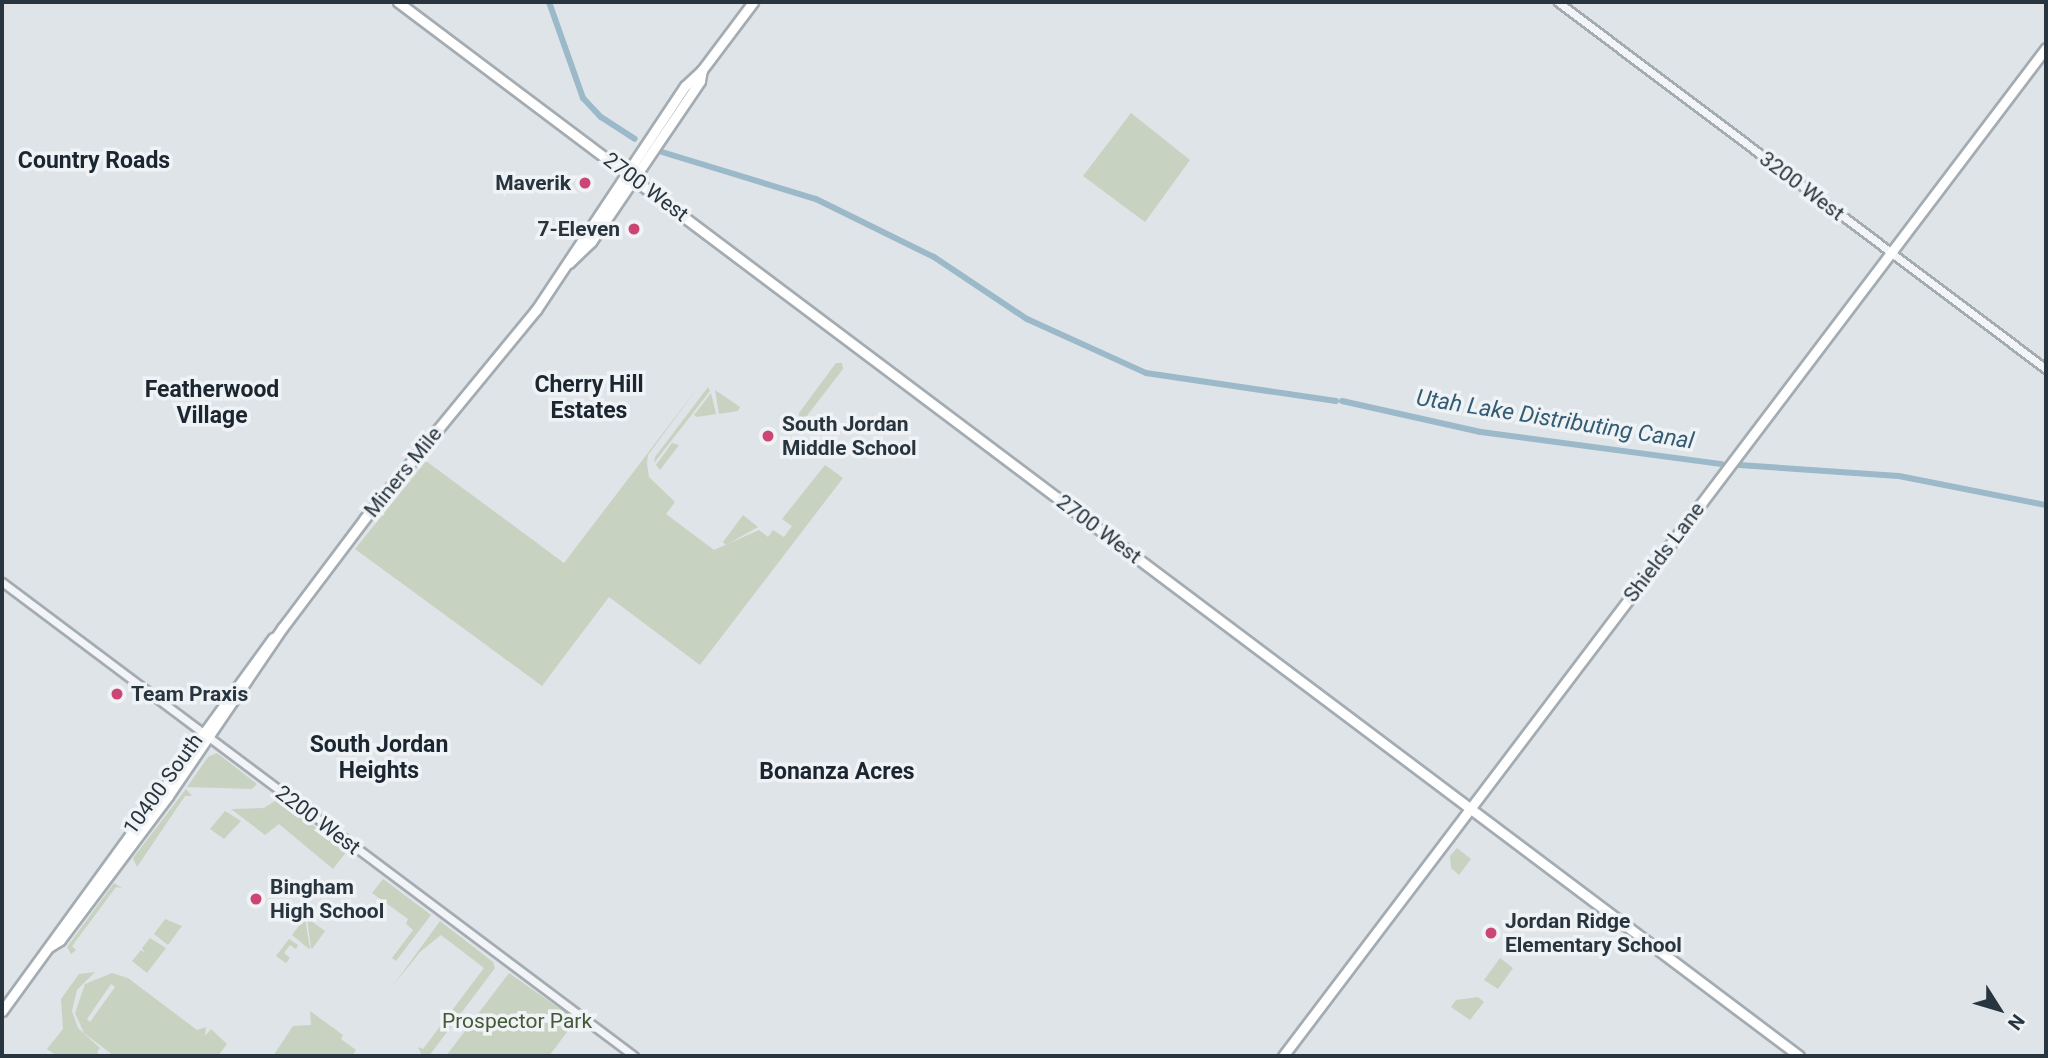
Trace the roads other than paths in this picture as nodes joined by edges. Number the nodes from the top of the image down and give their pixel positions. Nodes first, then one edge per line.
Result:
1 (398, 2) edge
2 (753, 2) edge
3 (1558, 2) edge
4 (2046, 48) edge
5 (702, 70) junction
6 (626, 172) junction
7 (634, 178) junction
8 (1890, 252) junction
9 (569, 263) junction
10 (2046, 369) edge
11 (2, 582) edge
12 (242, 684) junction
13 (201, 732) junction
14 (209, 739) junction
15 (1471, 808) junction
16 (49, 947) junction
17 (2, 1011) edge
18 (634, 1056) edge
19 (1283, 1056) edge
20 (1800, 1056) edge

1 - 6 main road, 2700 West
2 - 5 main road
3 - 8 street, 3200 West
4 - 8 main road, Shields Lane
5 - 6 main road
5 - 7 main road
6 - 7 main road, 2700 West
6 - 9 main road
7 - 9 main road
7 - 15 main road, 2700 West
8 - 10 street, 3200 West
8 - 15 main road, Shields Lane
9 - 12 main road, Miners Mile
11 - 13 street, 2200 West
12 - 13 main road, 10400 South
12 - 14 main road, 10400 South
13 - 14 street, 2200 West
13 - 16 main road, 10400 South
14 - 16 main road, 10400 South
14 - 18 street, 2200 West
15 - 19 main road, Shields Lane
15 - 20 main road, 2700 West
16 - 17 main road

